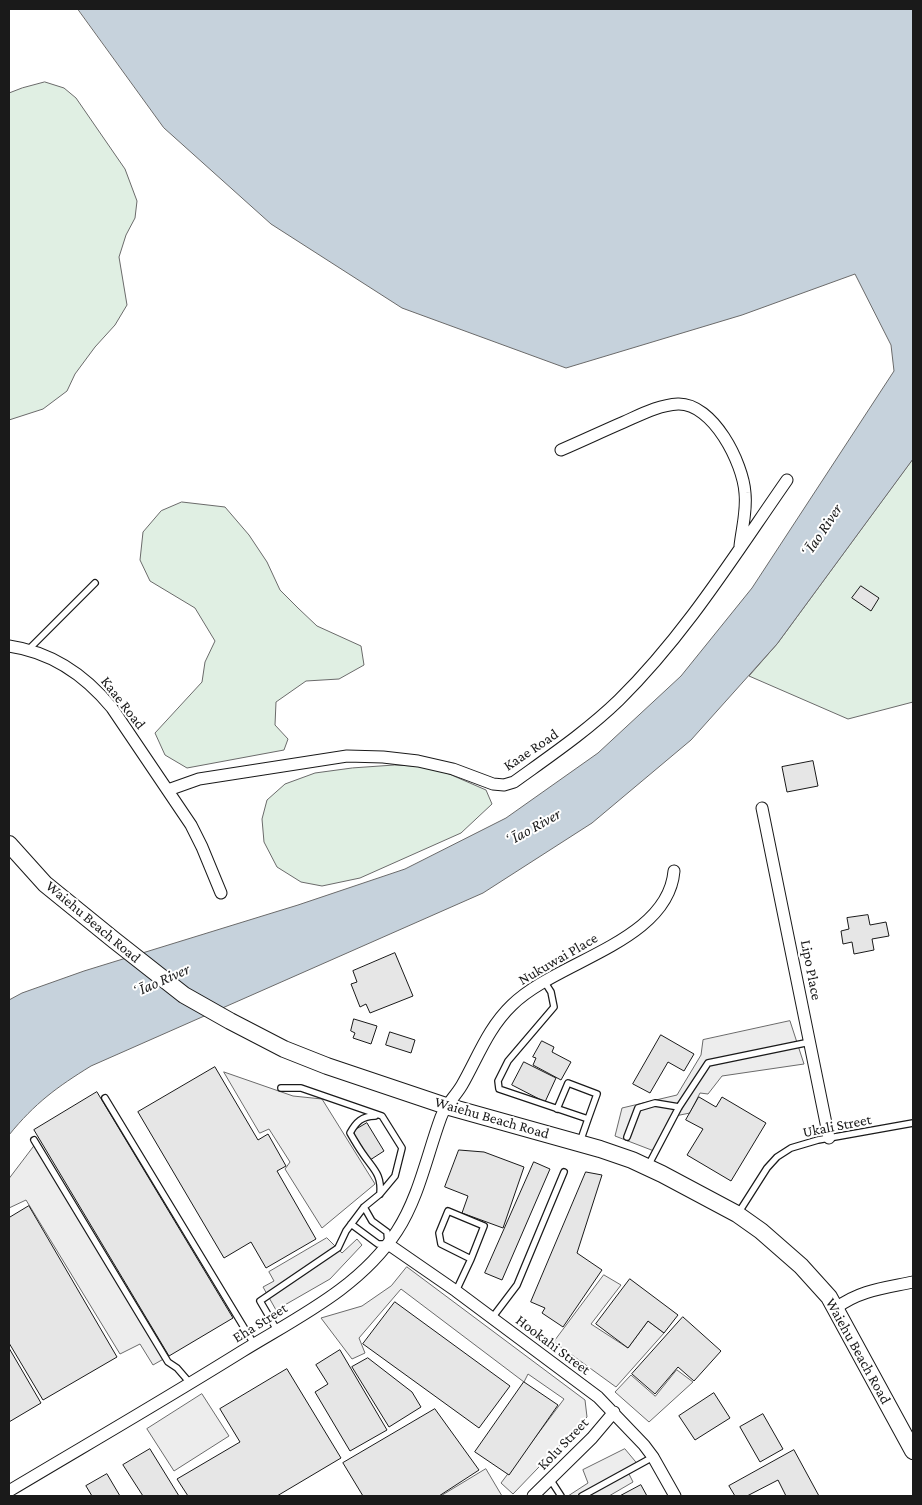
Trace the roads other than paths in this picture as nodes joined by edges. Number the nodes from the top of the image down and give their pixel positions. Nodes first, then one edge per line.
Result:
1 (561, 450) dead end
2 (787, 480) dead end
3 (740, 547) junction
4 (95, 583) dead end
5 (9, 646) edge
6 (28, 650) junction
7 (168, 790) junction
8 (762, 808) dead end
9 (9, 844) edge
10 (674, 871) dead end
11 (221, 893) dead end
12 (544, 981) junction
13 (810, 1042) junction
14 (281, 1088) dead end
15 (105, 1098) dead end
16 (446, 1106) junction
17 (679, 1107) junction
18 (558, 1109) junction
19 (382, 1116) junction
20 (588, 1119) junction
21 (913, 1123) edge
22 (627, 1137) dead end
23 (829, 1138) junction
24 (34, 1140) dead end
25 (580, 1143) junction
26 (647, 1167) junction
27 (564, 1172) dead end
28 (380, 1194) junction
29 (364, 1207) junction
30 (738, 1214) junction
31 (351, 1224) junction
32 (388, 1244) junction
33 (471, 1259) junction
34 (913, 1282) edge
35 (456, 1291) junction
36 (836, 1308) junction
37 (492, 1318) junction
38 (277, 1330) junction
39 (254, 1344) junction
40 (190, 1383) junction
41 (614, 1412) junction
42 (908, 1429) edge
43 (913, 1452) edge
44 (653, 1457) junction
45 (550, 1479) junction
46 (9, 1491) edge
47 (533, 1496) edge
48 (562, 1496) edge
49 (582, 1496) edge
50 (675, 1496) edge

1 - 3 street, Kaae Road
2 - 3 street, Kaae Road
3 - 7 street, Kaae Road
4 - 6 lane
5 - 6 street, Kaae Road
6 - 7 street, Kaae Road
7 - 11 street, Kaae Road
8 - 13 street, Lipo Place
9 - 16 street, Waiehu Beach Road
10 - 12 street, Nukuwai Place
12 - 16 street, Nukuwai Place
12 - 18 lane
13 - 17 lane
13 - 23 street, Lipo Place
14 - 19 lane
15 - 39 lane
16 - 25 street, Waiehu Beach Road
16 - 32 street, Eha Street
17 - 22 lane
17 - 26 lane
18 - 20 lane
18 - 20 lane
19 - 28 lane
19 - 28 lane
20 - 25 lane
21 - 23 lane, Ukali Street
23 - 30 lane, Ukali Street
24 - 40 lane
25 - 26 street, Waiehu Beach Road
26 - 30 street, Waiehu Beach Road
27 - 37 lane
28 - 29 lane
29 - 31 lane
29 - 32 lane
30 - 36 street, Waiehu Beach Road
31 - 32 lane
31 - 38 lane
32 - 35 street, Hookahi Street
32 - 38 street, Eha Street
33 - 33 lane
33 - 35 lane
34 - 36 street
35 - 37 street, Hookahi Street
36 - 42 street, Waiehu Beach Road
37 - 41 street, Hookahi Street
38 - 39 street, Eha Street
39 - 40 street, Eha Street
40 - 46 street, Eha Street
41 - 44 street, Hookahi Street
41 - 45 street, Kolu Street
42 - 43 street, Waiehu Beach Road
44 - 49 lane
44 - 50 street, Hookahi Street
45 - 47 street, Kolu Street
45 - 48 lane

